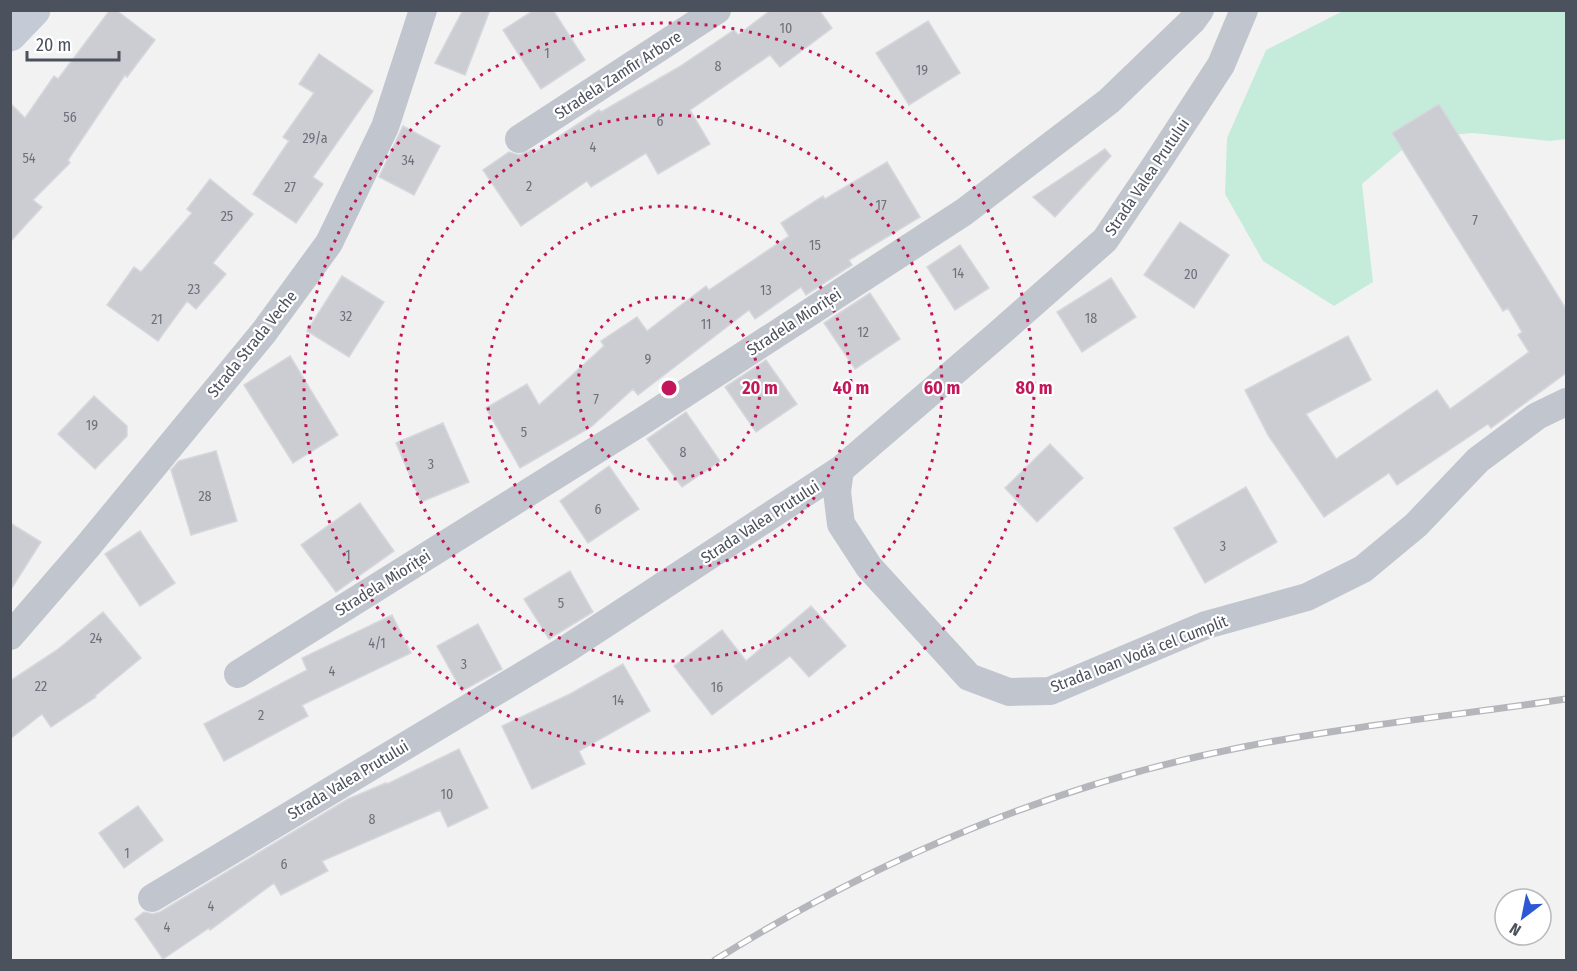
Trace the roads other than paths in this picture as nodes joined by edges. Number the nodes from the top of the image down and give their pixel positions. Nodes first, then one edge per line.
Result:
1 (423, 10) edge
2 (717, 10) edge
3 (1200, 10) edge
4 (1244, 10) edge
5 (519, 139) dead end
6 (1566, 402) edge
7 (840, 470) junction
8 (10, 636) edge
9 (238, 674) dead end
10 (152, 898) dead end

1 - 8 street, Strada Strada Veche
2 - 5 street, Stradela Zamfir Arbore
3 - 9 street, Stradela Mioriței
4 - 7 street, Strada Valea Prutului
6 - 7 street, Strada Ioan Vodă cel Cumplit
7 - 10 street, Strada Valea Prutului

